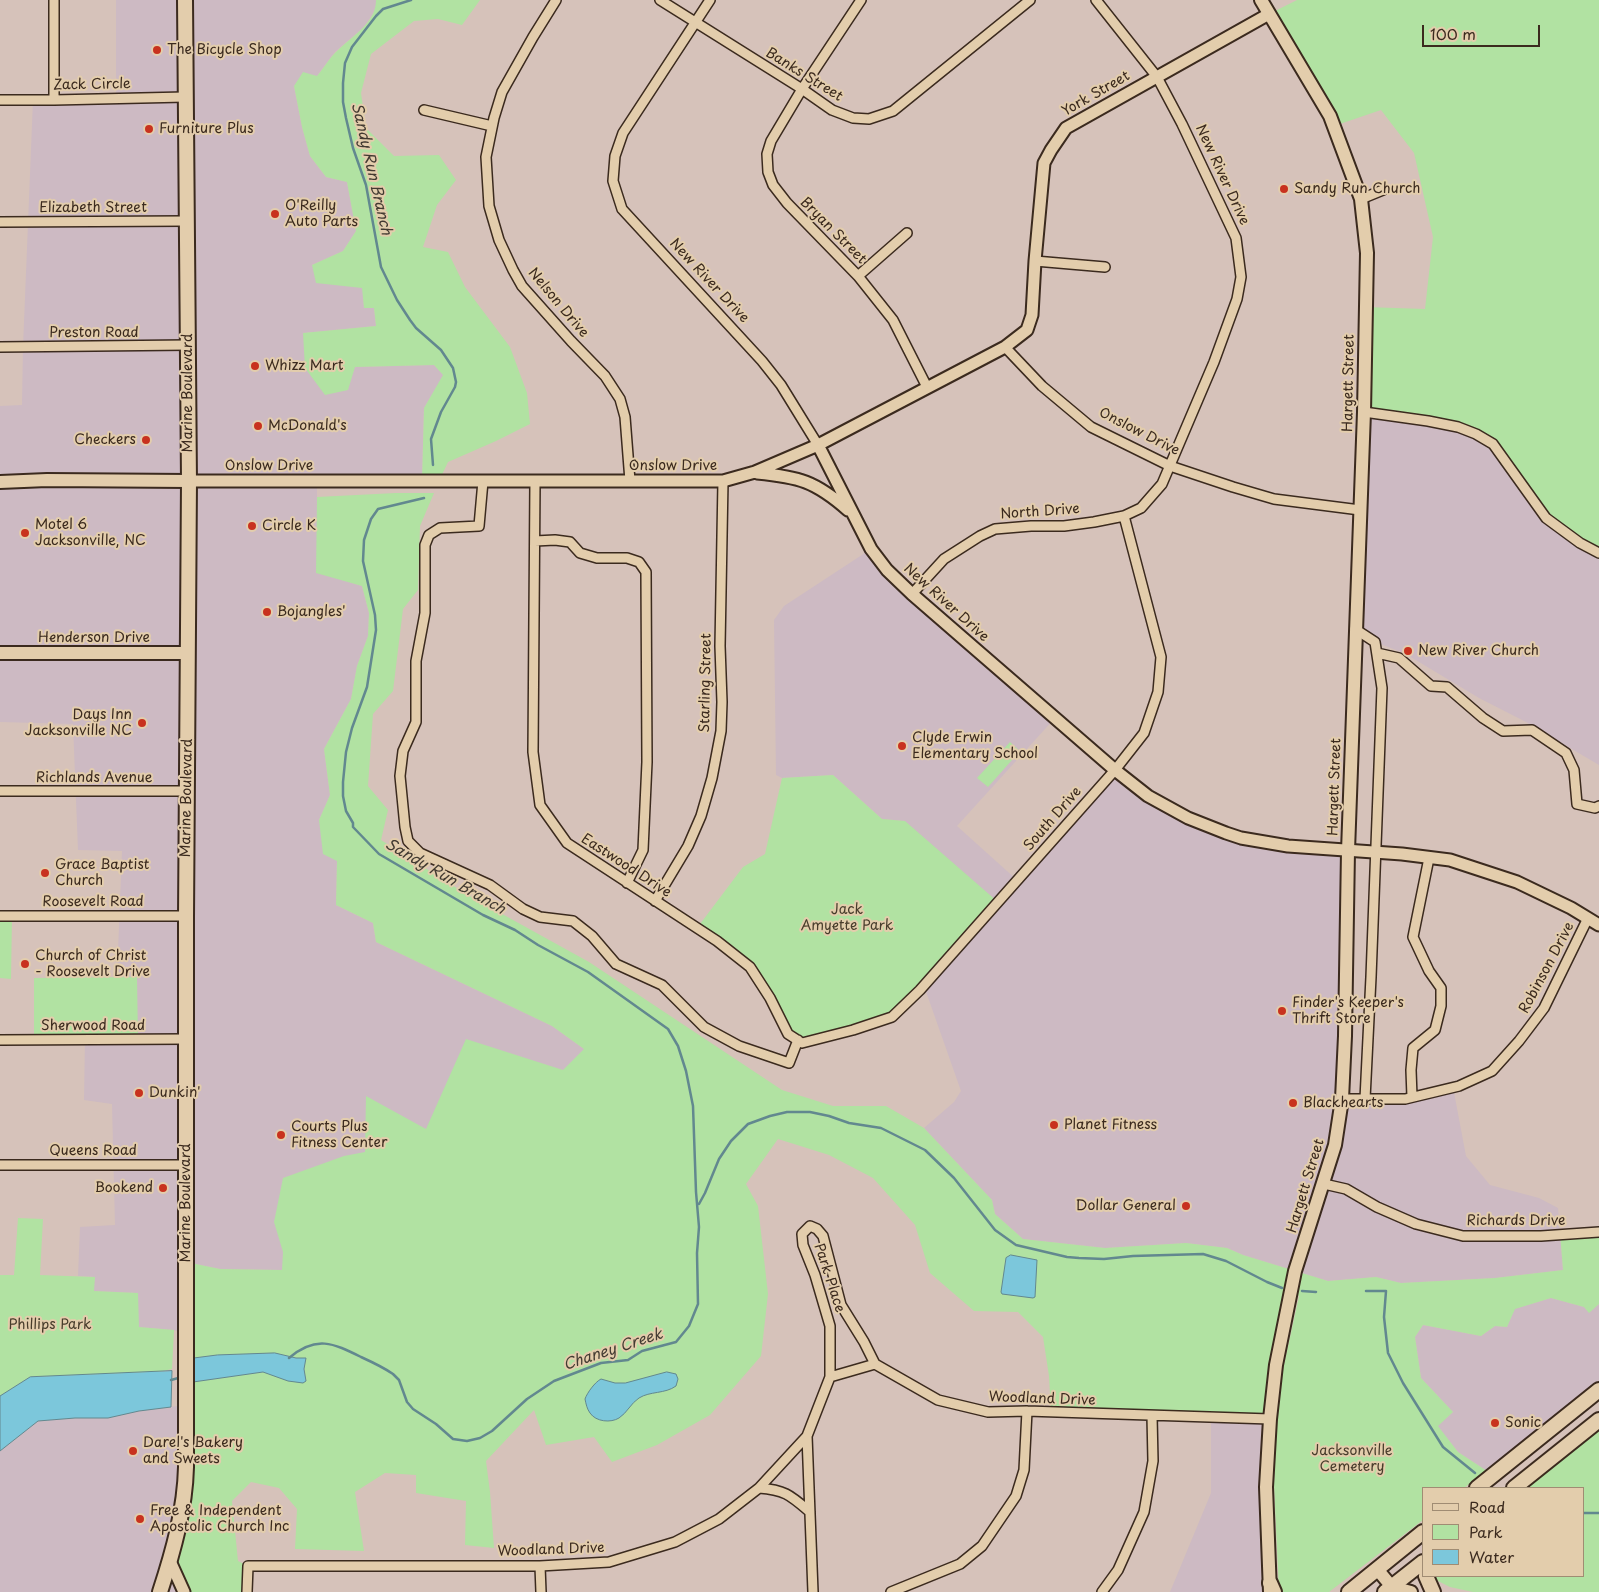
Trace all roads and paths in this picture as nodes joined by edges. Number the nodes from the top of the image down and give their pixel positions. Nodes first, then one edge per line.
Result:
1 (54, 0) edge
2 (185, 0) edge
3 (556, 0) edge
4 (660, 0) edge
5 (710, 0) edge
6 (861, 0) edge
7 (1030, 0) edge
8 (1096, 0) edge
9 (1261, 0) edge
10 (1269, 14) junction
11 (695, 22) junction
12 (1157, 77) junction
13 (802, 90) junction
14 (185, 96) junction
15 (0, 100) edge
16 (54, 100) junction
17 (424, 110) dead end
18 (492, 126) junction
19 (1383, 190) dead end
20 (1361, 199) junction
21 (186, 221) junction
22 (0, 222) edge
23 (907, 233) dead end
24 (1035, 261) junction
25 (1105, 267) dead end
26 (858, 276) junction
27 (188, 346) junction
28 (0, 347) edge
29 (1005, 347) junction
30 (927, 387) junction
31 (1364, 412) junction
32 (818, 446) junction
33 (1170, 466) junction
34 (755, 472) junction
35 (189, 481) junction
36 (483, 481) junction
37 (535, 481) junction
38 (630, 481) junction
39 (723, 481) junction
40 (0, 482) edge
41 (1360, 510) junction
42 (853, 514) junction
43 (1124, 516) junction
44 (535, 541) junction
45 (1599, 553) edge
46 (912, 594) junction
47 (1355, 629) junction
48 (0, 653) edge
49 (188, 653) junction
50 (1377, 653) junction
51 (1115, 770) junction
52 (0, 791) edge
53 (187, 791) junction
54 (1599, 806) edge
55 (1348, 852) junction
56 (1375, 853) junction
57 (1429, 858) junction
58 (627, 884) junction
59 (655, 901) junction
60 (0, 916) edge
61 (186, 916) junction
62 (1588, 918) junction
63 (1599, 925) edge
64 (186, 1039) junction
65 (0, 1040) edge
66 (800, 1042) junction
67 (1412, 1097) junction
68 (1342, 1099) junction
69 (1365, 1099) junction
70 (0, 1165) edge
71 (186, 1165) junction
72 (1324, 1184) junction
73 (1599, 1232) edge
74 (874, 1364) junction
75 (830, 1377) junction
76 (1599, 1390) edge
77 (1026, 1412) junction
78 (1152, 1416) junction
79 (1270, 1419) junction
80 (1599, 1420) edge
81 (807, 1436) junction
82 (1478, 1487) edge
83 (1515, 1487) edge
84 (759, 1488) junction
85 (810, 1512) junction
86 (1422, 1533) edge
87 (170, 1561) junction
88 (1422, 1563) edge
89 (540, 1566) junction
90 (1377, 1569) junction
91 (1426, 1577) edge
92 (1271, 1589) edge
93 (1388, 1589) edge
94 (160, 1592) edge
95 (184, 1592) edge
96 (248, 1592) edge
97 (541, 1592) edge
98 (813, 1592) edge
99 (891, 1592) edge
100 (1102, 1592) edge
101 (1349, 1592) edge
102 (1411, 1592) edge
103 (1433, 1592) edge

1 - 16 street
2 - 14 main road, Marine Boulevard
3 - 18 street, Nelson Drive
4 - 11 street, Banks Street
5 - 11 street, New River Drive
6 - 13 street, Bryan Street
7 - 13 street, Banks Street
8 - 12 street, New River Drive
9 - 10 main road, Hargett Street
10 - 12 street, York Street
10 - 20 main road, Hargett Street
11 - 13 street, Banks Street
11 - 32 street, New River Drive
12 - 24 street, York Street
12 - 33 street, New River Drive
13 - 26 street, Bryan Street
14 - 16 street, Zack Circle
14 - 21 main road, Marine Boulevard
15 - 16 street, Zack Circle
17 - 18 street
18 - 38 street, Nelson Drive
19 - 20 street
20 - 31 main road, Hargett Street
21 - 22 street, Elizabeth Street
21 - 27 main road, Marine Boulevard
23 - 26 street
24 - 25 street
24 - 29 street, York Street
26 - 30 street, Bryan Street
27 - 28 street, Preston Road
27 - 35 main road, Marine Boulevard
29 - 30 street, Onslow Drive
29 - 33 street, Onslow Drive
30 - 32 street, Onslow Drive
31 - 41 main road, Hargett Street
31 - 45 street
32 - 34 street, Onslow Drive
32 - 42 street, New River Drive
33 - 41 street, Onslow Drive
33 - 43 street, North Drive
34 - 39 street, Onslow Drive
34 - 42 street
35 - 36 street, Onslow Drive
35 - 40 main road, Onslow Drive
35 - 49 main road, Marine Boulevard
36 - 37 street, Onslow Drive
36 - 66 street
37 - 38 street, Onslow Drive
37 - 44 street, Eastwood Drive
38 - 39 street, Onslow Drive
39 - 59 street, Starling Street
41 - 47 main road, Hargett Street
42 - 46 street, New River Drive
43 - 46 street, North Drive
43 - 51 street, South Drive
44 - 58 street, Eastwood Drive
44 - 58 street
46 - 51 street, New River Drive
47 - 50 street
47 - 55 main road, Hargett Street
48 - 49 main road, Henderson Drive
49 - 53 main road, Marine Boulevard
50 - 54 street
50 - 56 street
51 - 55 street, New River Drive
51 - 66 street, South Drive
52 - 53 street, Richlands Avenue
53 - 61 main road, Marine Boulevard
55 - 56 street, New River Drive
55 - 68 main road, Hargett Street
56 - 57 street, New River Drive
56 - 69 street
57 - 62 street, New River Drive
57 - 67 street
58 - 59 street, Eastwood Drive
59 - 66 street, Eastwood Drive
60 - 61 street, Roosevelt Road
61 - 64 main road, Marine Boulevard
62 - 63 street, New River Drive
62 - 67 street, Robinson Drive
64 - 65 street, Sherwood Road
64 - 71 main road, Marine Boulevard
67 - 69 street, Robinson Drive
68 - 69 street, Robinson Drive
68 - 72 main road, Hargett Street
70 - 71 street, Queens Road
71 - 87 main road, Marine Boulevard
72 - 73 street, Richards Drive
72 - 79 main road, Hargett Street
74 - 75 street
74 - 75 street, Park Place
74 - 77 street, Woodland Drive
75 - 81 street, Woodland Drive
76 - 82 main road
77 - 78 street, Woodland Drive
77 - 99 street
78 - 79 street, Woodland Drive
78 - 100 street
79 - 92 main road, Hargett Street
80 - 83 main road
81 - 84 street, Woodland Drive
81 - 85 street
84 - 85 street
84 - 89 street, Woodland Drive
85 - 98 street
86 - 90 main road
87 - 94 main road, Marine Boulevard
87 - 95 street
88 - 93 main road
89 - 96 street, Woodland Drive
89 - 97 street
90 - 93 main road
90 - 101 main road
91 - 103 main road
93 - 102 main road

